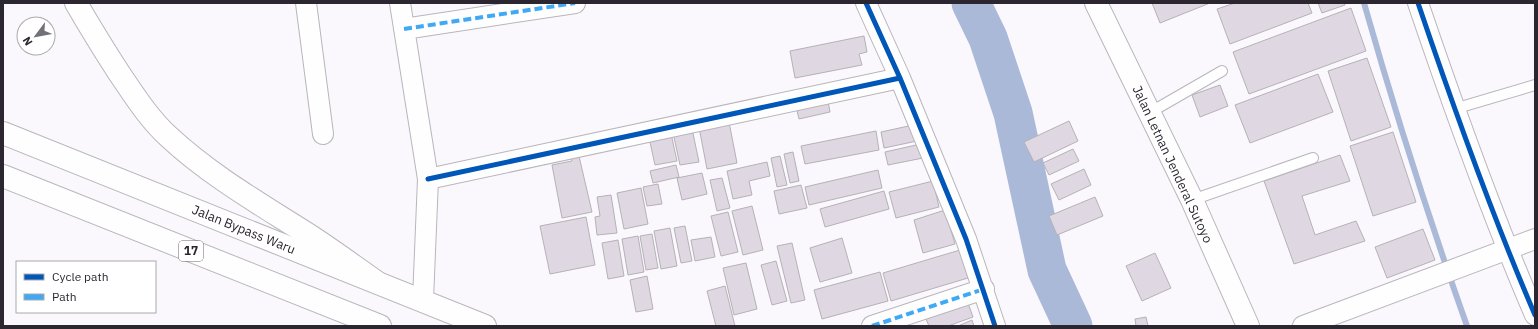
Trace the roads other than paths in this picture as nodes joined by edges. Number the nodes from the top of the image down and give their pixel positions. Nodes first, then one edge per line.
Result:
1 (76, 3) edge
2 (306, 3) edge
3 (400, 3) edge
4 (575, 3) edge
5 (866, 3) edge
6 (1096, 3) edge
7 (1418, 3) edge
8 (404, 29) junction
9 (1222, 71) dead end
10 (900, 78) junction
11 (1535, 85) edge
12 (1454, 109) junction
13 (1149, 113) junction
14 (3, 133) edge
15 (323, 134) dead end
16 (1313, 158) dead end
17 (3, 176) edge
18 (428, 179) junction
19 (1192, 200) junction
20 (1535, 239) edge
21 (1507, 250) junction
22 (378, 283) junction
23 (984, 289) junction
24 (423, 300) junction
25 (1535, 315) edge
26 (380, 326) edge
27 (485, 326) edge
28 (872, 326) edge
29 (995, 326) edge
30 (1248, 326) edge
31 (1303, 326) edge

1 - 22 highway
2 - 15 street
3 - 8 street
4 - 8 street
5 - 10 street
6 - 13 highway, Jalan Letnan Jenderal Sutoyo
7 - 12 street
8 - 18 street
9 - 13 lane
10 - 18 street
10 - 23 street
11 - 12 lane
12 - 21 street
13 - 19 highway, Jalan Letnan Jenderal Sutoyo
14 - 22 highway, Jalan Bypass Waru
16 - 19 lane
17 - 26 highway, 17
18 - 24 street
19 - 30 highway, Jalan Letnan Jenderal Sutoyo
20 - 21 street
21 - 25 street
21 - 31 street
22 - 24 highway, Jalan Bypass Waru
23 - 28 street
23 - 29 street
24 - 27 highway, Jalan Bypass Waru

